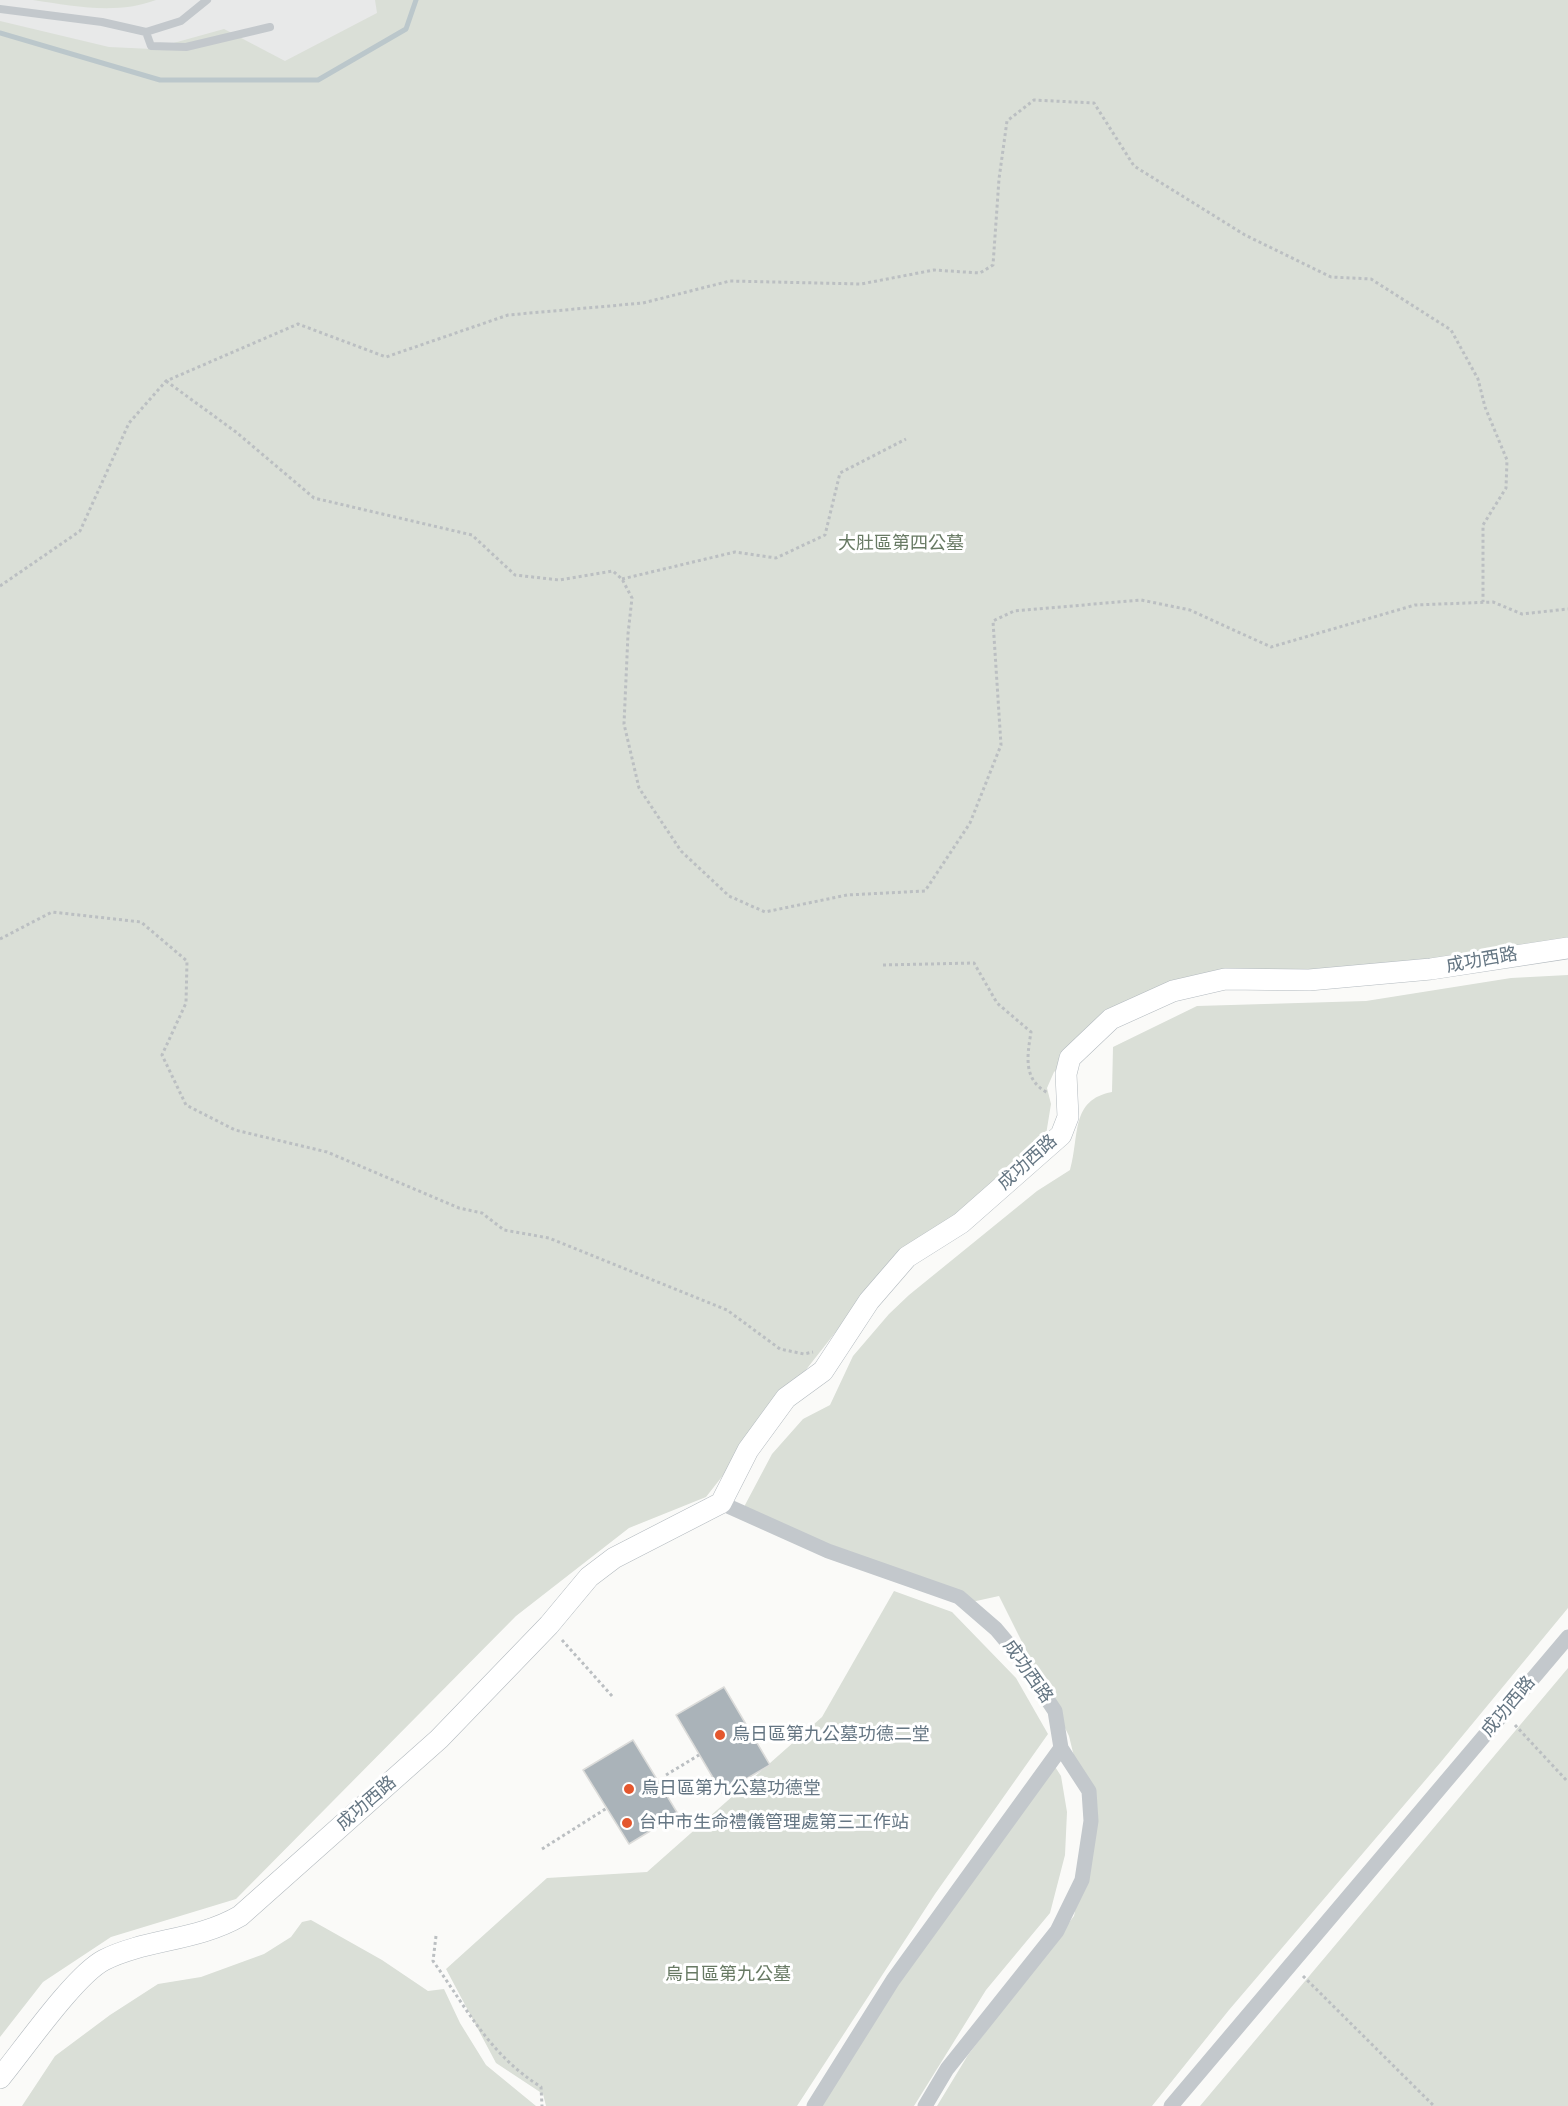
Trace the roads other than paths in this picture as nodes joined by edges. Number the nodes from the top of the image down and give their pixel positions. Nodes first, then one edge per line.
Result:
1 (207, 0) edge
2 (0, 9) edge
3 (270, 27) dead end
4 (146, 32) junction
5 (1568, 948) edge
6 (721, 1503) junction
7 (1568, 1637) edge
8 (1061, 1748) junction
9 (0, 2078) edge
10 (814, 2106) edge
11 (925, 2106) edge
12 (1171, 2106) edge

1 - 4 lane
2 - 4 lane
3 - 4 lane
5 - 6 street, 成功西路
6 - 8 street, 成功西路
6 - 9 street, 成功西路
7 - 12 street, 成功西路
8 - 10 street
8 - 11 street, 成功西路

